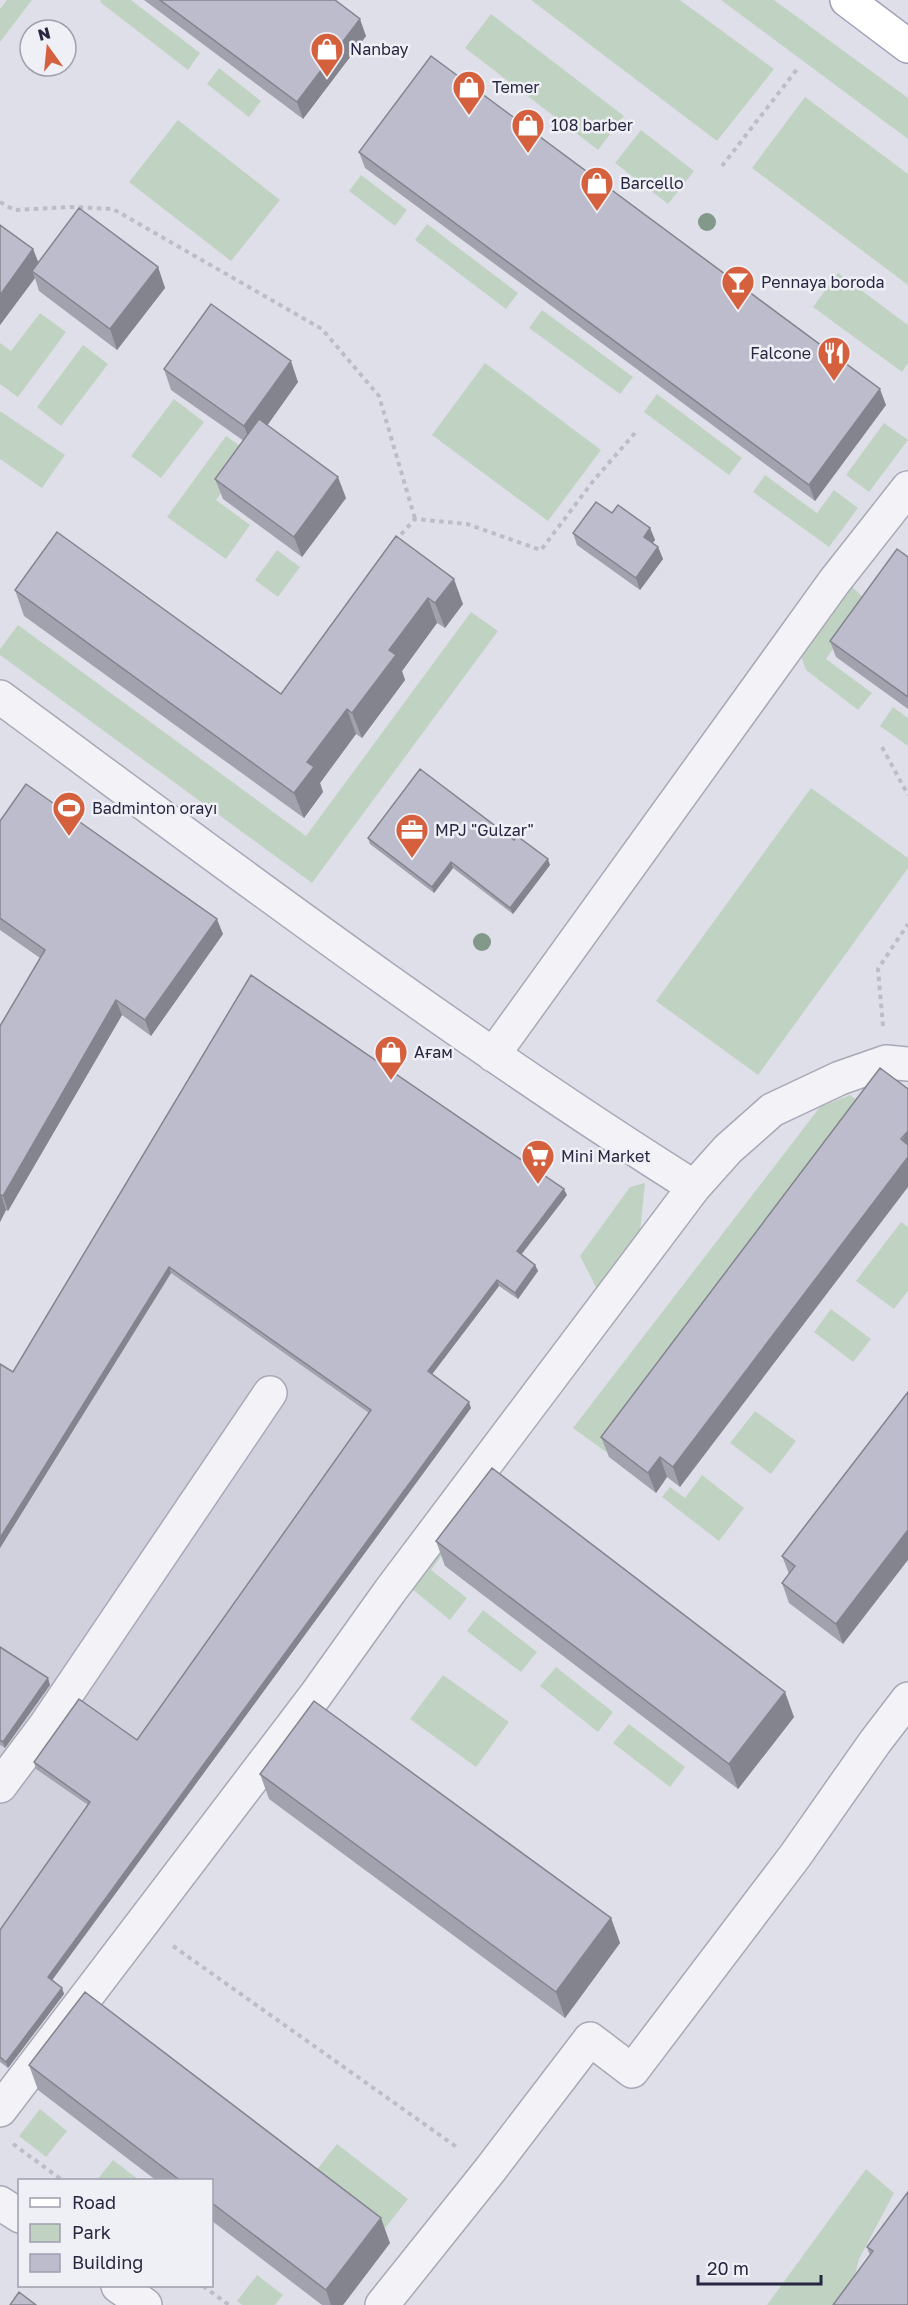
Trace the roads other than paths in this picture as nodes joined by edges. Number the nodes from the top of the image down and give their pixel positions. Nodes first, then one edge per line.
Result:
1 (846, 0) edge
2 (908, 46) edge
3 (908, 488) edge
4 (0, 697) edge
5 (493, 1054) junction
6 (897, 1063) edge
7 (694, 1187) junction
8 (270, 1393) dead end
9 (908, 1699) edge
10 (0, 1786) edge
11 (0, 2110) edge
12 (0, 2203) edge
13 (18, 2215) edge
14 (119, 2287) edge
15 (145, 2305) edge
16 (382, 2305) edge

1 - 2 main road
3 - 5 street
4 - 5 street
5 - 7 street
6 - 7 street
7 - 11 street
8 - 10 street
9 - 16 street
12 - 13 street
14 - 15 street

